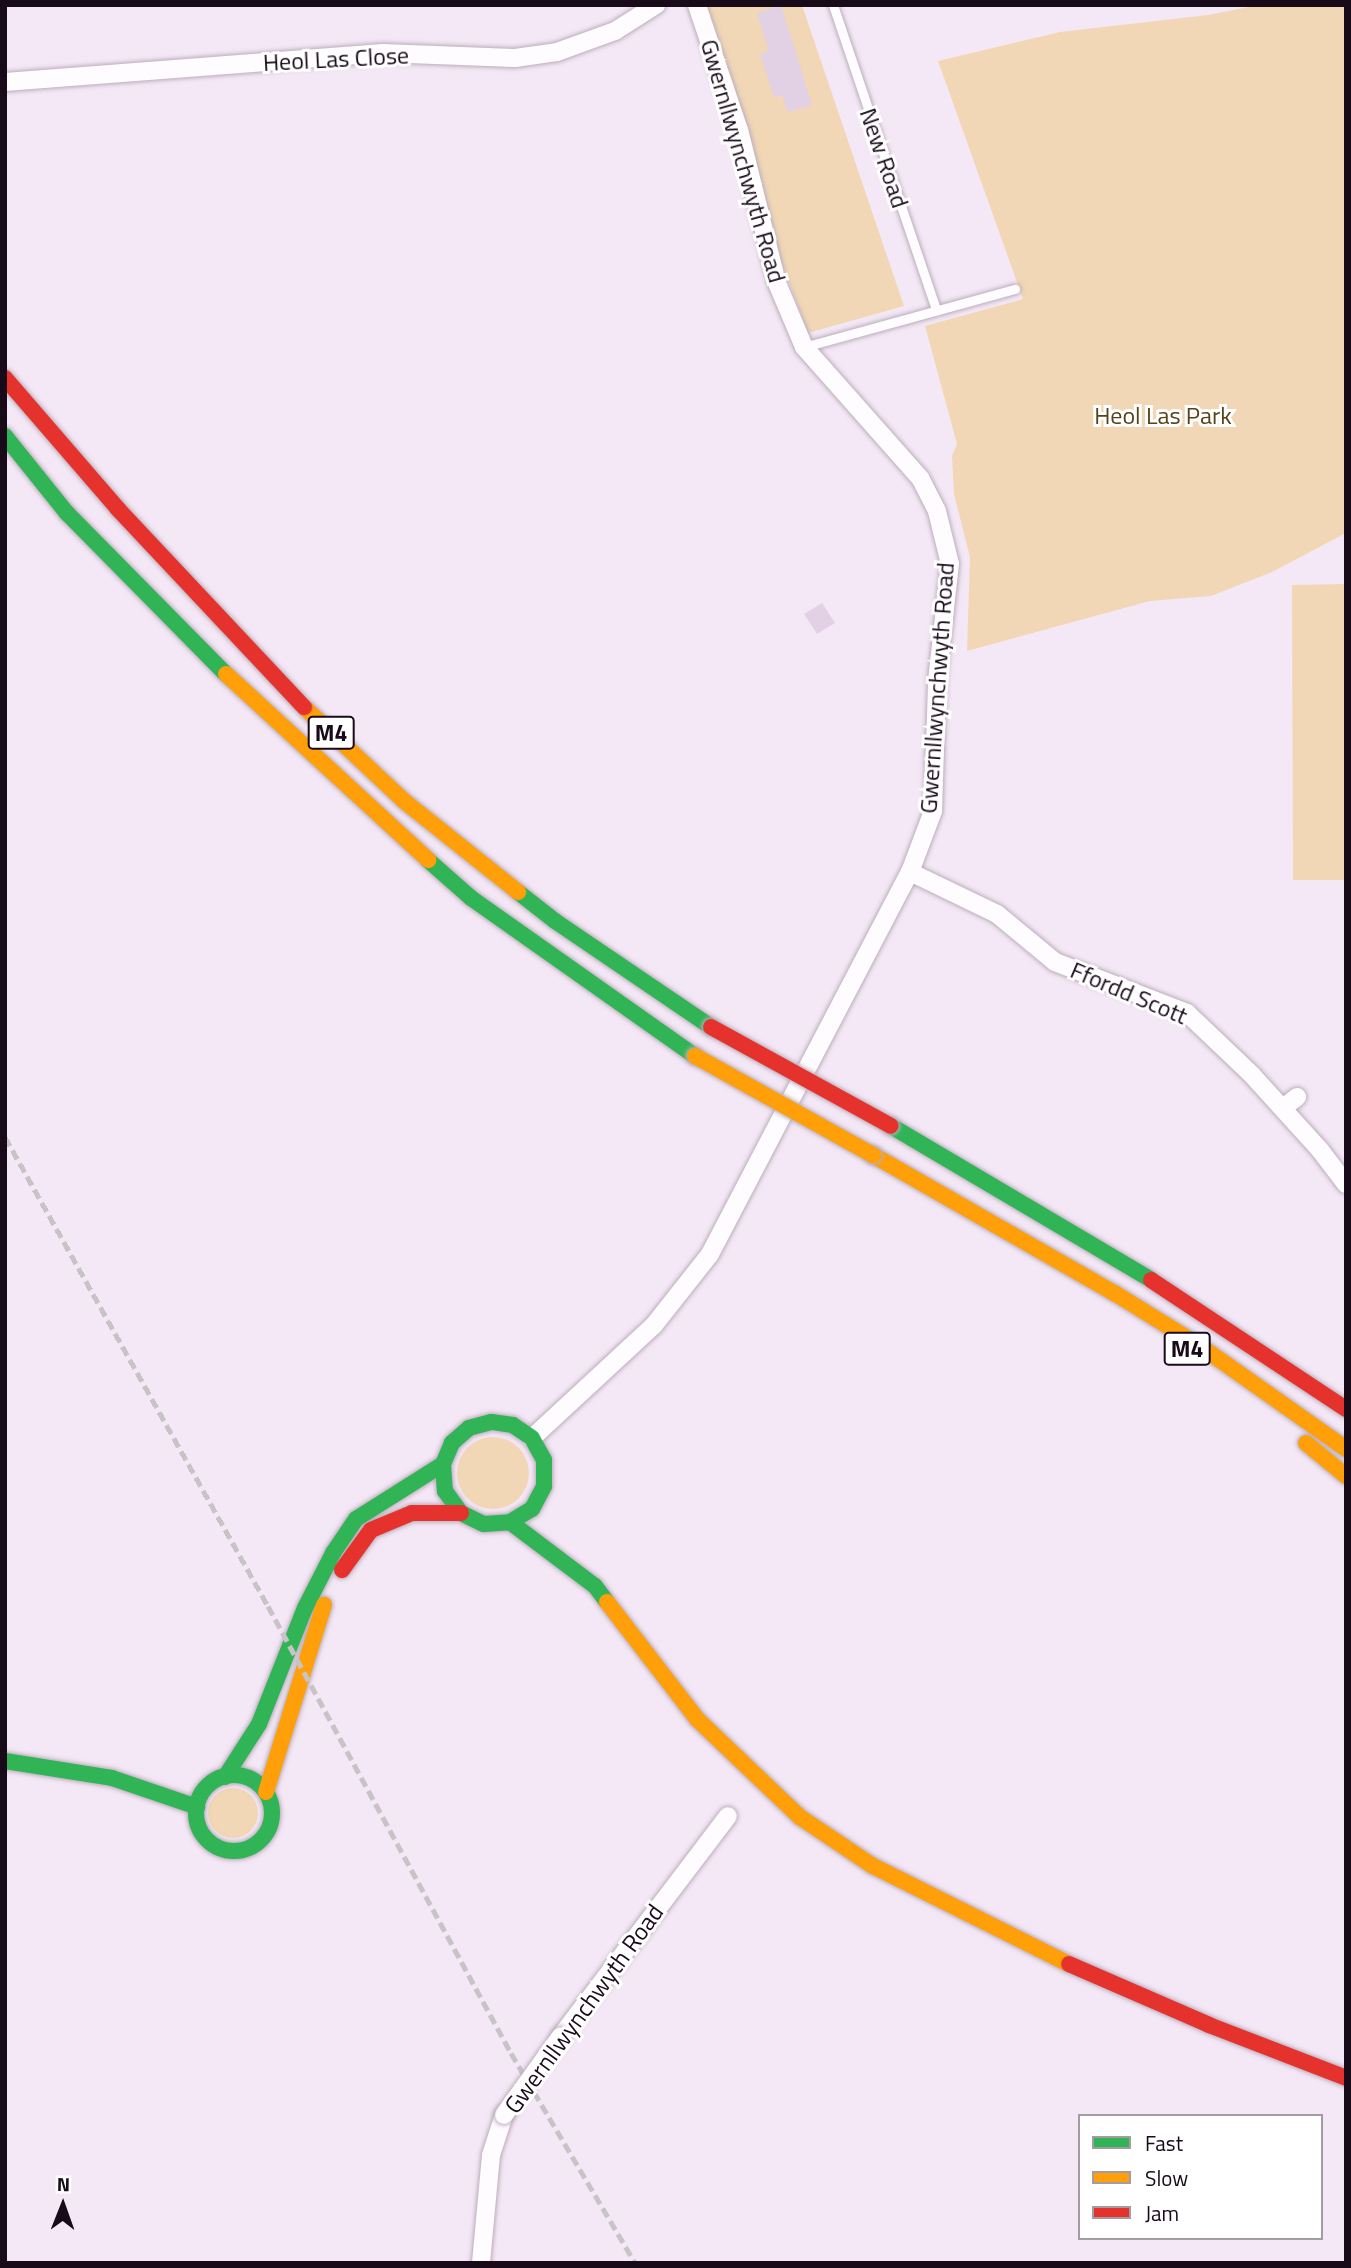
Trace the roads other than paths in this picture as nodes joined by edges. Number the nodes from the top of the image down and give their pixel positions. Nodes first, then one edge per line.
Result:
1 (656, 5) edge
2 (697, 5) edge
3 (833, 5) edge
4 (5, 82) edge
5 (1015, 289) dead end
6 (936, 310) junction
7 (804, 347) junction
8 (5, 378) edge
9 (5, 436) edge
10 (910, 872) junction
11 (1297, 1097) dead end
12 (1283, 1108) junction
13 (1346, 1184) edge
14 (1018, 1238) junction
15 (1346, 1409) edge
16 (532, 1438) junction
17 (1346, 1449) edge
18 (443, 1464) junction
19 (1346, 1476) edge
20 (461, 1513) junction
21 (510, 1522) junction
22 (5, 1761) edge
23 (225, 1777) junction
24 (266, 1793) junction
25 (197, 1807) junction
26 (728, 1816) dead end
27 (1346, 2078) edge
28 (481, 2263) edge

1 - 4 street, Heol Las Close
2 - 7 street, Gwernllwynchwyth Road
3 - 6 lane, New Road
5 - 6 lane
6 - 7 lane
7 - 10 street, Gwernllwynchwyth Road
8 - 15 main road, M4, bridge
9 - 14 main road, M4, bridge
10 - 12 street, Ffordd Scott
10 - 16 street, Gwernllwynchwyth Road
11 - 12 street
12 - 13 street, Ffordd Scott
14 - 17 main road, M4
14 - 19 main road, M4
16 - 18 main road
16 - 21 main road
18 - 20 main road
18 - 23 main road
20 - 21 main road
20 - 24 main road
21 - 27 main road
22 - 25 main road
23 - 24 main road
23 - 25 main road
24 - 25 main road
26 - 28 street, Gwernllwynchwyth Road, bridge

